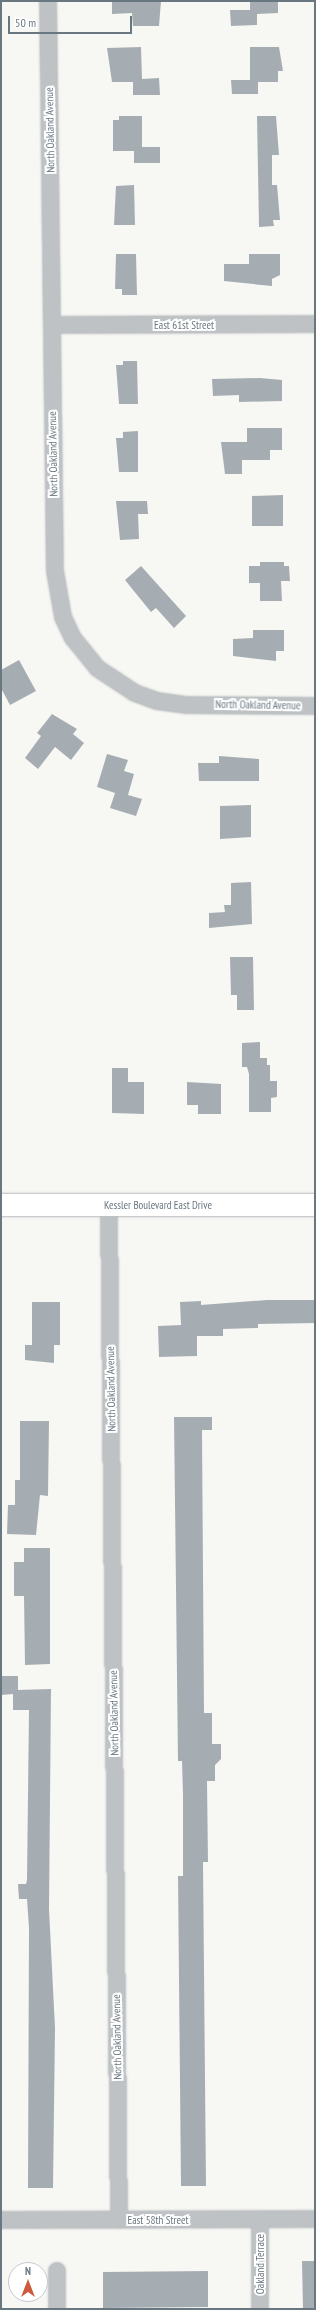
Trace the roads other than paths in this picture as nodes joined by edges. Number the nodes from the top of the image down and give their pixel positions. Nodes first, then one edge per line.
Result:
1 (48, 1) edge
2 (315, 324) edge
3 (52, 325) junction
4 (315, 706) edge
5 (1, 1205) edge
6 (109, 1205) junction
7 (315, 1205) edge
8 (260, 2219) junction
9 (315, 2219) edge
10 (1, 2220) edge
11 (119, 2220) junction
12 (57, 2271) dead end
13 (57, 2309) edge
14 (260, 2309) edge

1 - 3 street, North Oakland Avenue
2 - 3 street, East 61st Street
3 - 4 street, North Oakland Avenue
5 - 6 main road, Kessler Boulevard East Drive
6 - 7 main road, Kessler Boulevard East Drive
6 - 11 street, North Oakland Avenue
8 - 9 street, East 58th Street
8 - 11 street, East 58th Street
8 - 14 street, Oakland Terrace
10 - 11 street, East 58th Street
12 - 13 street

